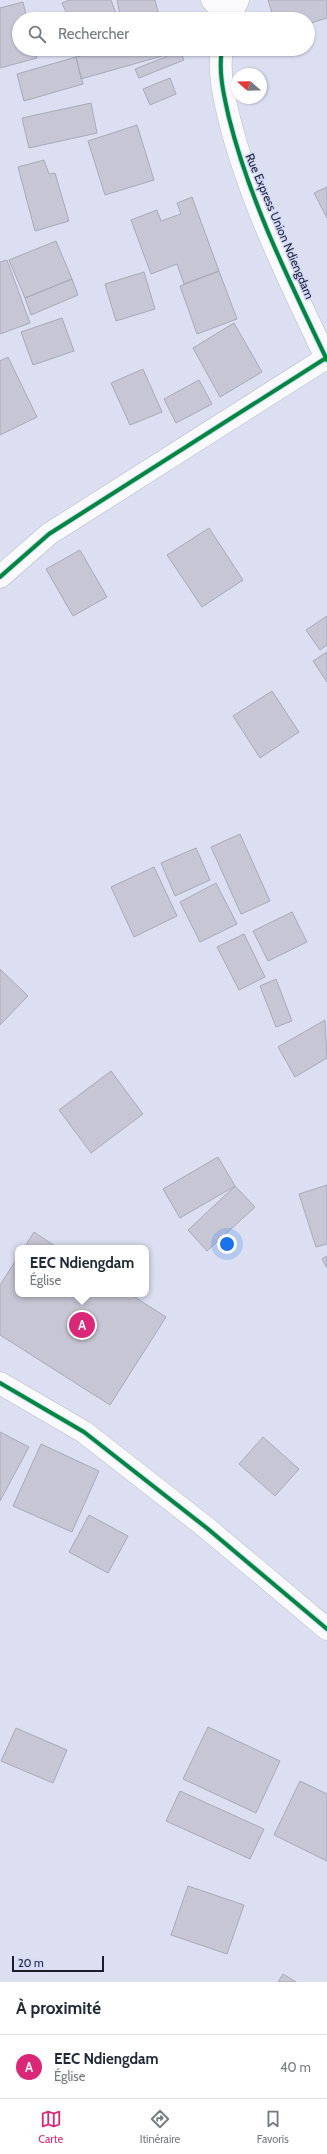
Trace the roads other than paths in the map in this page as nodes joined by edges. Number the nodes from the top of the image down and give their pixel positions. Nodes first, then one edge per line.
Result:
1 (212, 0) edge
2 (232, 12) edge
3 (221, 56) edge
4 (326, 359) edge
5 (0, 577) edge
6 (0, 1382) edge
7 (327, 1629) edge

1 - 2 street
3 - 4 street, Rue Express Union Ndiengdam
4 - 5 street
6 - 7 street

